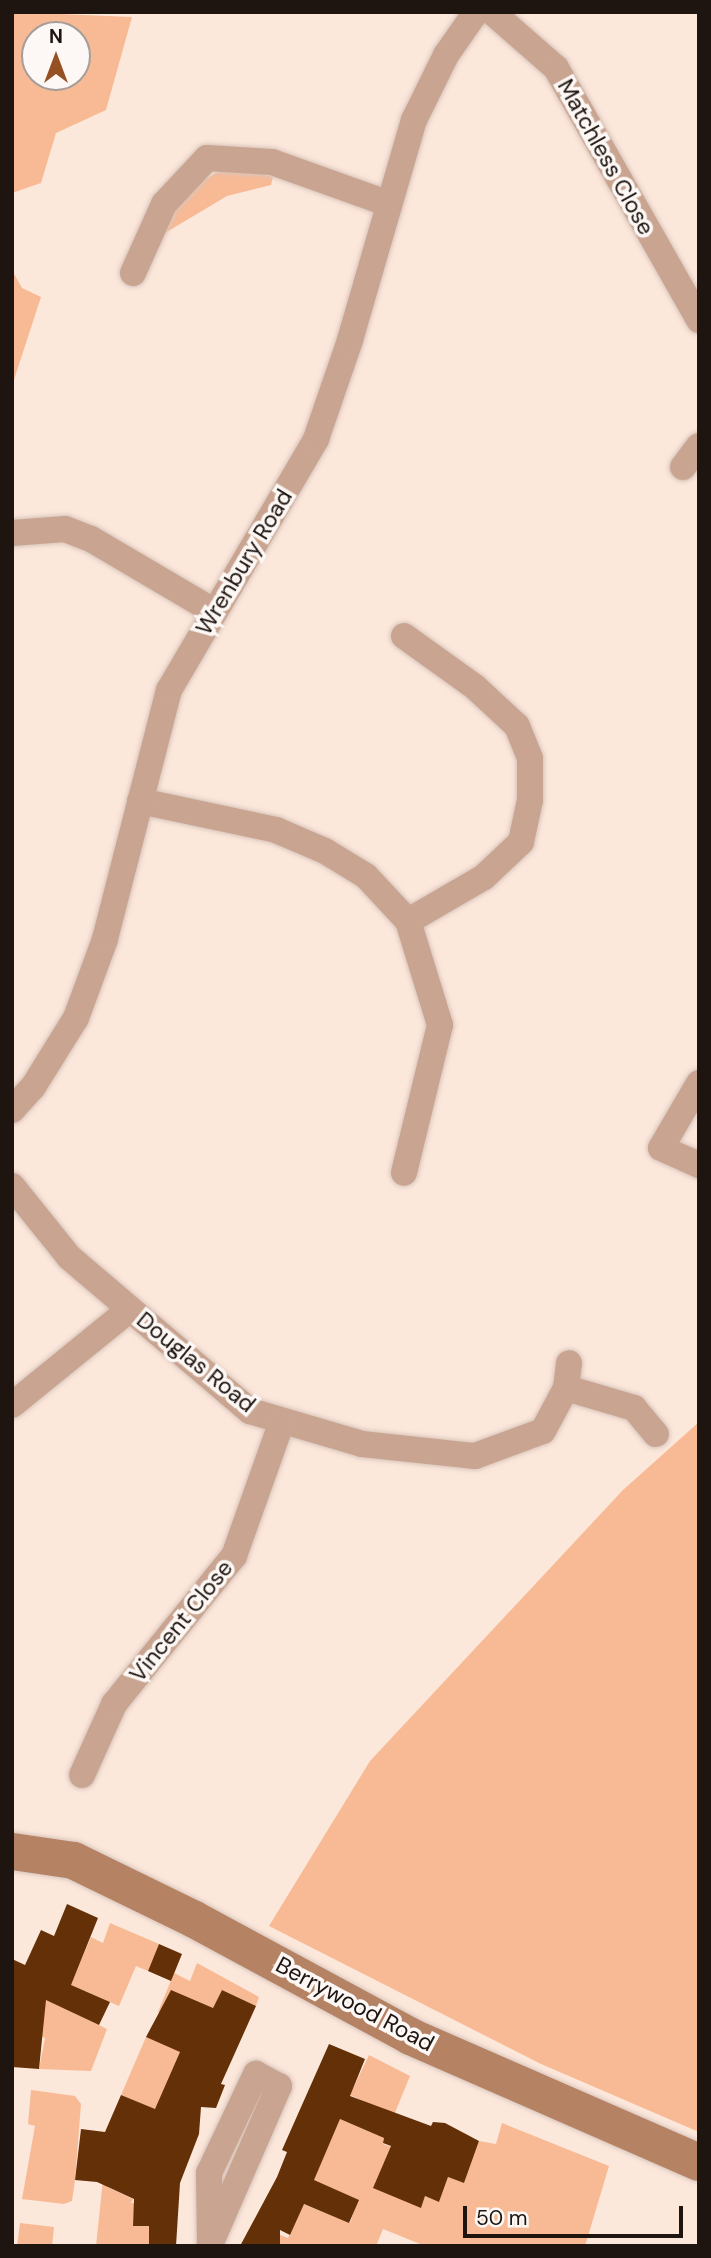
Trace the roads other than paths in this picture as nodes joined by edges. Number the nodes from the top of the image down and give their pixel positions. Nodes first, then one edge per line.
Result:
1 (476, 12) edge
2 (492, 12) edge
3 (389, 204) junction
4 (133, 273) dead end
5 (699, 320) edge
6 (12, 533) edge
7 (213, 611) junction
8 (404, 636) dead end
9 (140, 800) junction
10 (408, 921) junction
11 (699, 1083) edge
12 (12, 1110) edge
13 (699, 1165) edge
14 (404, 1173) dead end
15 (12, 1186) edge
16 (130, 1309) junction
17 (12, 1405) edge
18 (282, 1421) junction
19 (656, 1434) dead end
20 (82, 1776) dead end
21 (13, 1853) edge
22 (699, 2162) edge
23 (210, 2245) edge

1 - 3 street, Wrenbury Road
2 - 5 street, Matchless Close
3 - 4 street
3 - 7 street, Wrenbury Road
6 - 7 street
7 - 9 street, Wrenbury Road
8 - 10 street
9 - 10 street
9 - 12 street, Wrenbury Road
10 - 14 street
11 - 13 street
15 - 16 street, Douglas Road
16 - 17 street
16 - 18 street, Douglas Road
18 - 19 street, Douglas Road
18 - 20 street, Vincent Close
21 - 22 street, Berrywood Road
23 - 23 street

